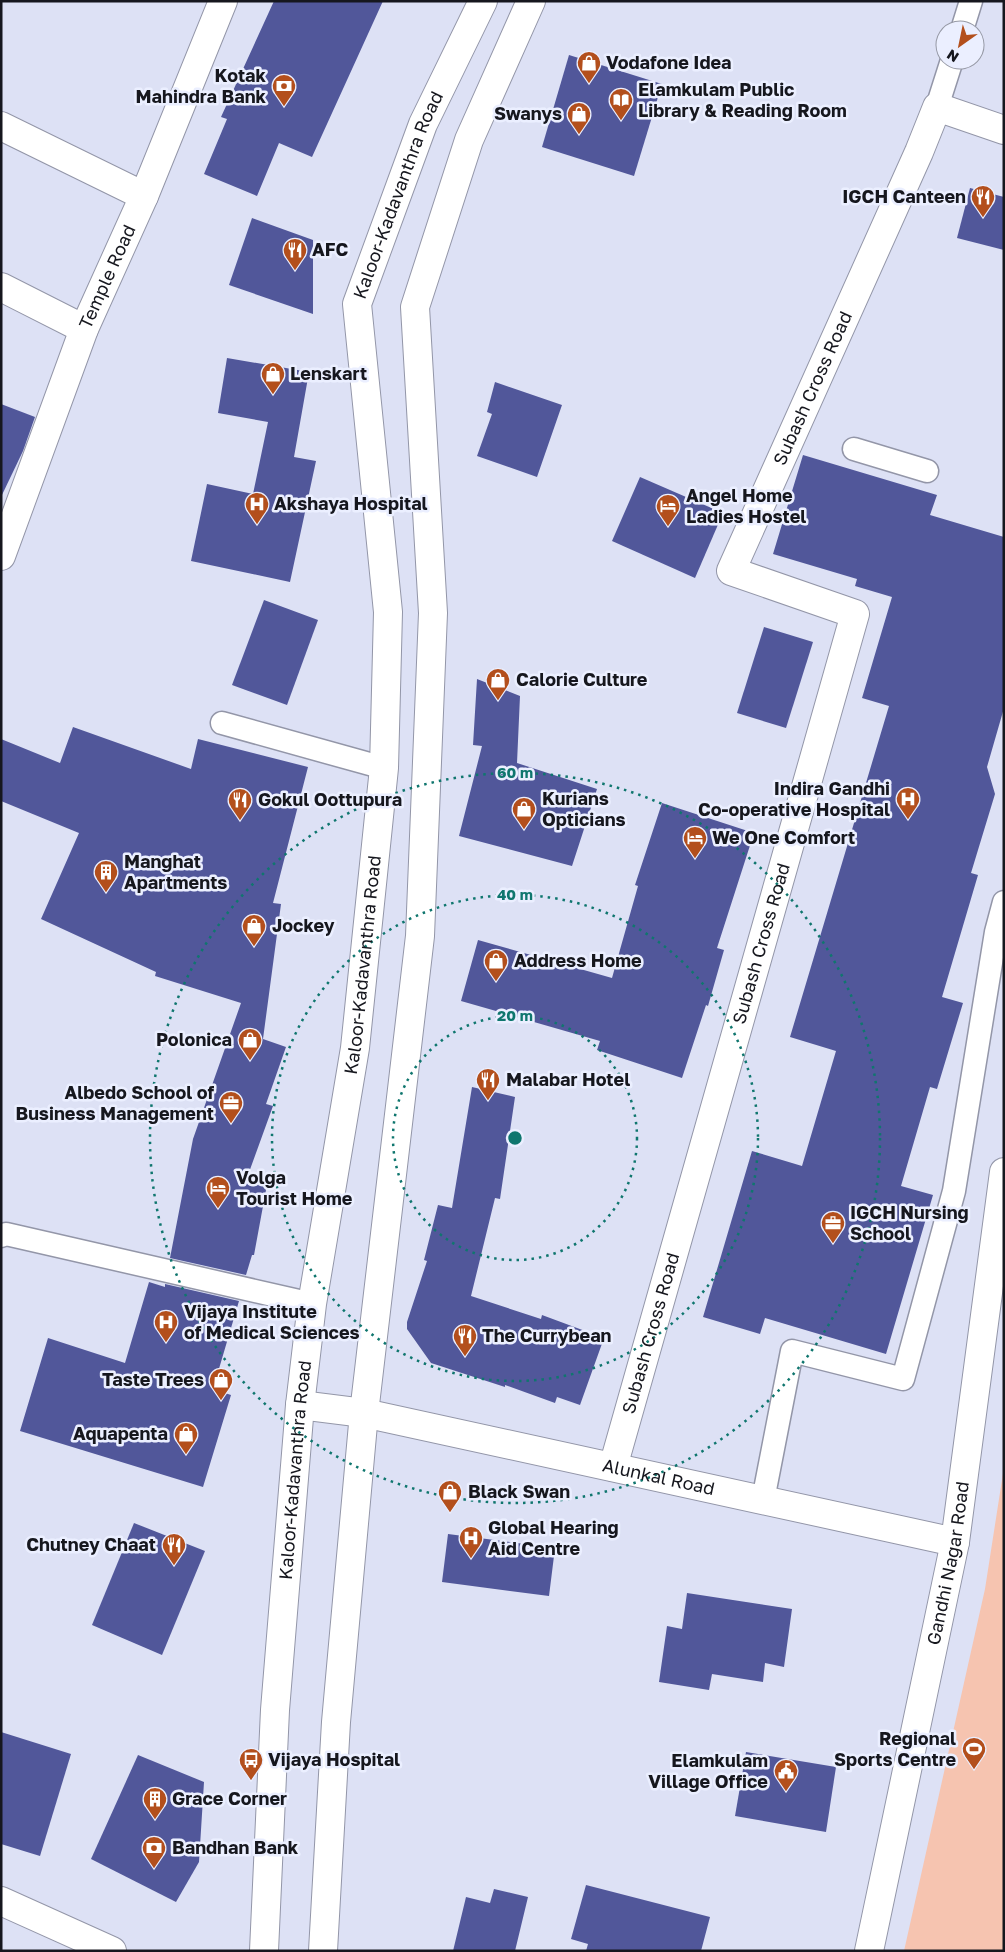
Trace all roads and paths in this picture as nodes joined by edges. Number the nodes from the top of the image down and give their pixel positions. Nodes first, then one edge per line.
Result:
1 (224, 1) edge
2 (483, 1) edge
3 (532, 1) edge
4 (971, 1) edge
5 (965, 20) edge
6 (949, 70) edge
7 (937, 107) junction
8 (1, 126) edge
9 (1004, 130) edge
10 (144, 196) junction
11 (1, 287) edge
12 (84, 329) junction
13 (854, 449) dead end
14 (928, 471) dead end
15 (1, 556) edge
16 (222, 723) dead end
17 (384, 768) junction
18 (1004, 902) edge
19 (1004, 1172) edge
20 (1, 1236) edge
21 (312, 1304) junction
22 (300, 1405) junction
23 (364, 1414) junction
24 (613, 1467) junction
25 (763, 1500) junction
26 (955, 1542) junction
27 (1, 1901) edge
28 (112, 1951) edge
29 (264, 1951) edge
30 (323, 1951) edge
31 (869, 1951) edge

1 - 10 main road, Temple Road
2 - 17 main road, Kaloor-Kadavanthra Road
3 - 23 main road
4 - 5 lane
6 - 7 lane
7 - 9 main road
7 - 24 main road, Subash Cross Road
8 - 10 main road
10 - 12 main road, Temple Road
11 - 12 main road
12 - 15 main road, Temple Road
13 - 14 lane
16 - 17 lane
17 - 21 main road, Kaloor-Kadavanthra Road
18 - 25 lane
19 - 26 main road, Gandhi Nagar Road
20 - 21 lane
21 - 22 main road, Kaloor-Kadavanthra Road
22 - 23 main road, Alunkal Road
22 - 29 main road, Kaloor-Kadavanthra Road
23 - 24 main road, Alunkal Road
23 - 30 main road
24 - 25 main road, Alunkal Road
25 - 26 main road, Alunkal Road
26 - 31 main road, Gandhi Nagar Road
27 - 28 main road

